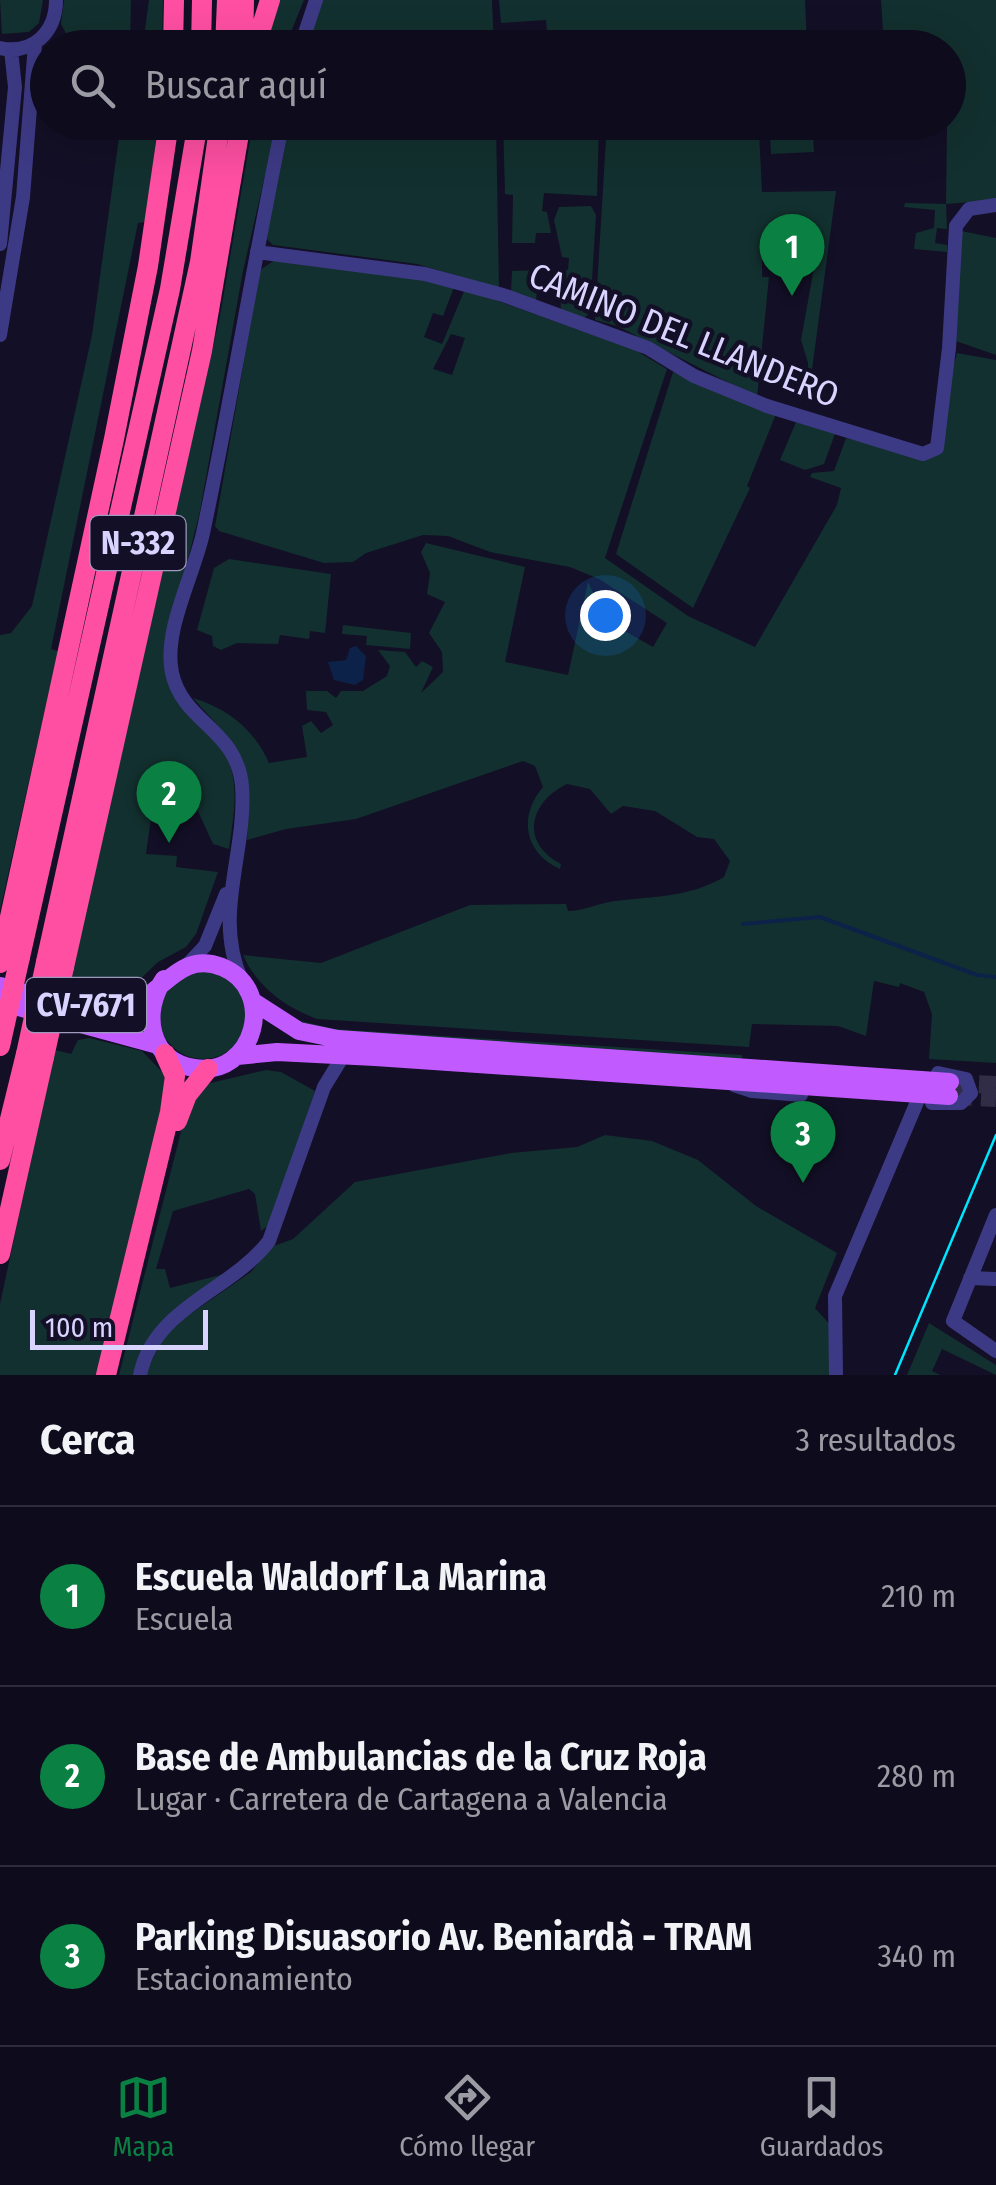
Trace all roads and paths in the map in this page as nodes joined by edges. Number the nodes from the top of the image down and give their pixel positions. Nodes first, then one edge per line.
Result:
1 (56, 0) edge
2 (174, 0) edge
3 (226, 0) edge
4 (244, 0) edge
5 (270, 0) edge
6 (316, 0) edge
7 (47, 30) edge
8 (173, 30) edge
9 (226, 30) edge
10 (243, 30) edge
11 (260, 30) edge
12 (306, 30) edge
13 (6, 49) edge
14 (30, 100) edge
15 (166, 140) edge
16 (187, 140) edge
17 (195, 140) edge
18 (217, 140) edge
19 (239, 140) edge
20 (279, 140) edge
21 (996, 204) edge
22 (0, 244) edge
23 (257, 252) junction
24 (0, 335) edge
25 (114, 439) junction
26 (230, 884) junction
27 (8, 957) edge
28 (55, 964) junction
29 (186, 966) junction
30 (164, 980) junction
31 (242, 981) junction
32 (0, 986) edge
33 (0, 1002) edge
34 (254, 1002) junction
35 (0, 1047) edge
36 (162, 1050) junction
37 (35, 1055) junction
38 (312, 1055) junction
39 (238, 1056) junction
40 (344, 1056) junction
41 (208, 1069) junction
42 (720, 1073) junction
43 (324, 1087) junction
44 (949, 1089) tunnel mouth
45 (917, 1102) junction
46 (0, 1160) edge
47 (996, 1215) edge
48 (0, 1254) edge
49 (970, 1278) junction
50 (996, 1279) edge
51 (996, 1351) edge
52 (110, 1375) edge
53 (140, 1375) edge
54 (836, 1375) edge

1 - 7 street
2 - 8 highway
3 - 9 highway
4 - 10 highway
5 - 11 highway
6 - 12 street
13 - 22 street
14 - 24 street
15 - 25 highway, N-332
16 - 25 highway, N-332
17 - 27 highway, N-332
18 - 28 highway, N-332
19 - 28 highway
20 - 23 street
21 - 23 street, CAMINO DEL LLANDERO
23 - 26 street
25 - 27 highway, N-332
26 - 29 street
26 - 31 street
27 - 35 highway, N-332, bridge
28 - 37 highway, N-332, bridge
29 - 30 main road, CV-7671
29 - 31 main road, CV-7671
30 - 32 main road, CV-7671
30 - 36 main road, CV-7671
31 - 34 main road
33 - 36 main road, CV-7671
34 - 39 main road
34 - 42 main road
36 - 41 main road, CV-7671
36 - 52 highway
37 - 46 highway, N-332
37 - 48 highway
38 - 39 main road
38 - 40 main road
38 - 43 street
39 - 41 main road
40 - 42 main road
40 - 43 street
41 - 52 highway
42 - 44 main road
42 - 45 street
42 - 45 street
43 - 53 street
45 - 54 street
47 - 49 street
49 - 50 street
49 - 51 street

